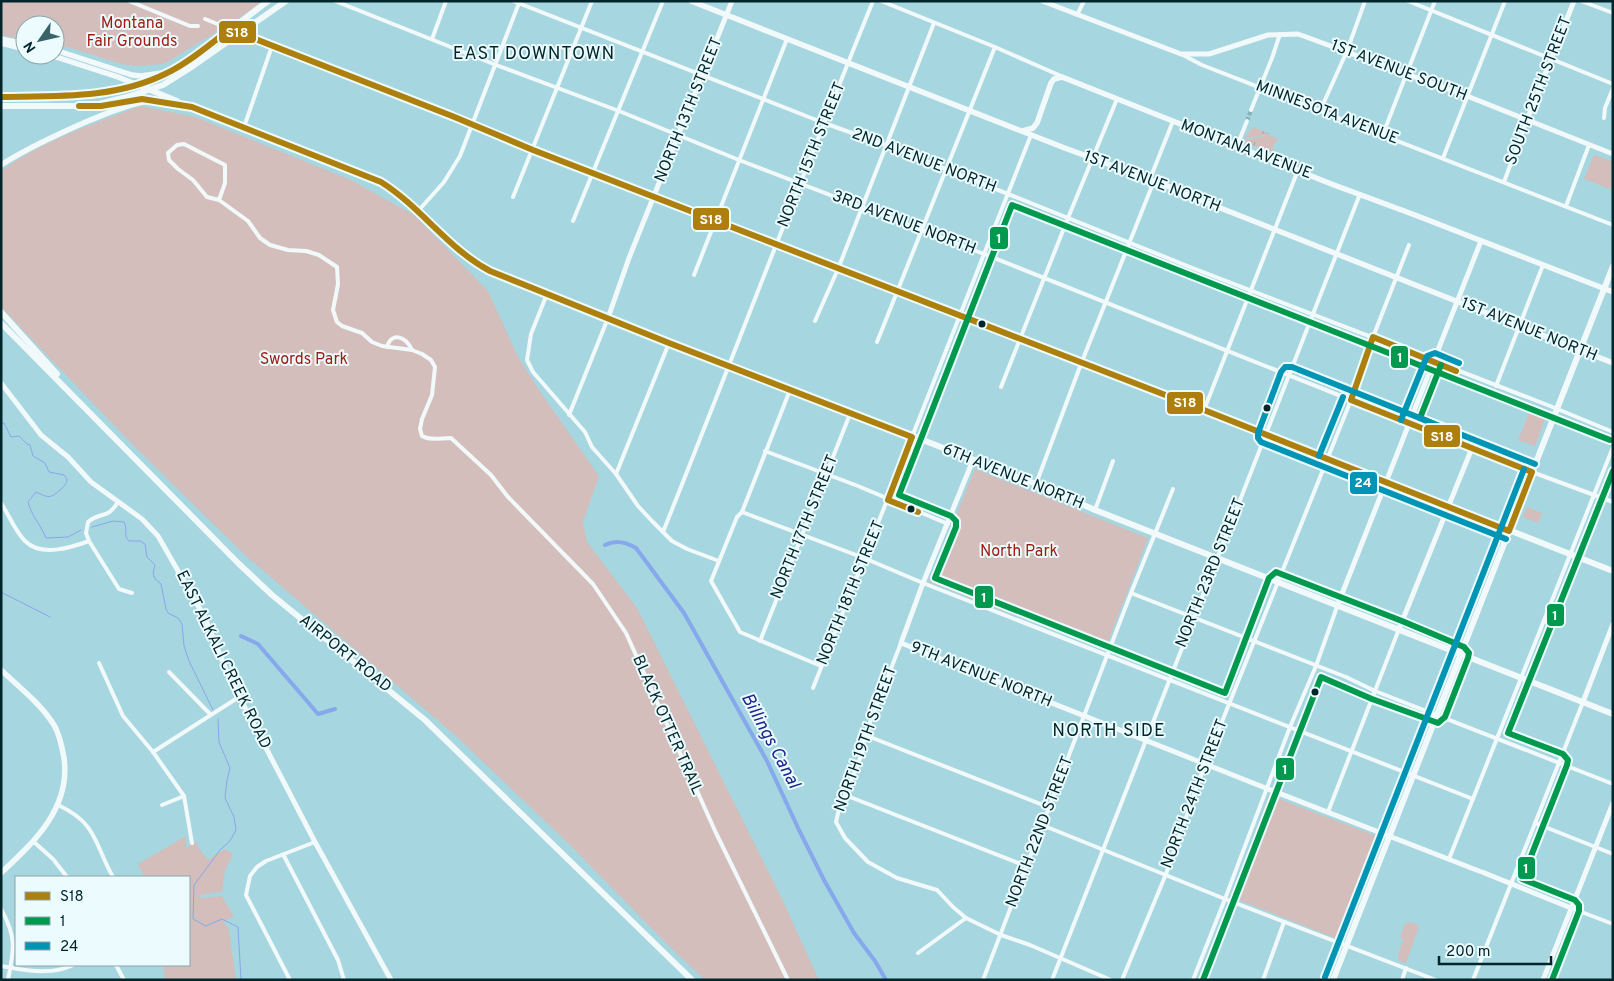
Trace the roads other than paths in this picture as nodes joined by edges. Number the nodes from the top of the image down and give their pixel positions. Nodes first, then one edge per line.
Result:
1 (129, 1) edge
2 (268, 1) edge
3 (286, 1) edge
4 (335, 1) edge
5 (446, 1) edge
6 (513, 1) edge
7 (592, 1) edge
8 (663, 1) edge
9 (691, 1) edge
10 (732, 1) edge
11 (873, 1) edge
12 (881, 1) edge
13 (1042, 1) edge
14 (1084, 1) edge
15 (1365, 1) edge
16 (1408, 1) edge
17 (1435, 1) edge
18 (1505, 1) edge
19 (1574, 1) edge
20 (1581, 1) edge
21 (520, 2) edge
22 (1431, 11) junction
23 (1613, 13) edge
24 (726, 15) junction
25 (1077, 15) junction
26 (206, 19) dead end
27 (934, 23) junction
28 (198, 26) dead end
29 (581, 28) junction
30 (230, 29) junction
31 (240, 34) junction
32 (1280, 34) junction
33 (1492, 34) junction
34 (432, 38) junction
35 (1, 39) edge
36 (787, 39) junction
37 (15, 42) edge
38 (1, 43) edge
39 (15, 46) edge
40 (272, 46) junction
41 (996, 47) junction
42 (1347, 51) junction
43 (643, 52) junction
44 (65, 53) edge
45 (1180, 54) junction
46 (1552, 59) junction
47 (65, 60) edge
48 (848, 63) junction
49 (496, 65) junction
50 (1048, 70) junction
51 (169, 71) junction
52 (1407, 74) junction
53 (703, 76) junction
54 (1062, 77) junction
55 (1051, 83) junction
56 (1613, 84) edge
57 (138, 85) junction
58 (909, 87) junction
59 (1260, 87) junction
60 (557, 88) junction
61 (1613, 88) edge
62 (149, 90) junction
63 (1467, 96) junction
64 (1, 97) edge
65 (763, 99) junction
66 (1117, 99) junction
67 (156, 100) junction
68 (1, 106) edge
69 (91, 106) junction
70 (192, 107) junction
71 (619, 110) junction
72 (1251, 110) tunnel mouth
73 (970, 111) junction
74 (1320, 111) junction
75 (1604, 118) dead end
76 (1527, 120) junction
77 (1173, 121) junction
78 (1247, 121) tunnel mouth
79 (824, 123) junction
80 (1037, 123) junction
81 (472, 124) junction
82 (244, 127) junction
83 (1023, 132) junction
84 (1383, 134) junction
85 (678, 135) junction
86 (1031, 135) junction
87 (1044, 140) junction
88 (1589, 145) junction
89 (886, 146) junction
90 (1237, 146) junction
91 (533, 150) junction
92 (1613, 154) edge
93 (1092, 158) junction
94 (1443, 158) junction
95 (739, 160) junction
96 (1, 165) edge
97 (947, 170) junction
98 (1298, 170) junction
99 (592, 172) junction
100 (1152, 180) junction
101 (1504, 182) junction
102 (800, 183) junction
103 (1007, 194) junction
104 (1360, 194) junction
105 (655, 196) junction
106 (513, 197) dead end
107 (219, 200) junction
108 (862, 206) junction
109 (1566, 206) junction
110 (419, 210) junction
111 (1068, 218) junction
112 (573, 221) dead end
113 (716, 221) junction
114 (1613, 224) edge
115 (922, 230) junction
116 (1275, 230) junction
117 (1481, 241) junction
118 (1129, 242) junction
119 (776, 244) junction
120 (1409, 245) dead end
121 (984, 254) junction
122 (1337, 254) junction
123 (1543, 266) junction
124 (1613, 266) edge
125 (838, 269) junction
126 (694, 275) dead end
127 (1397, 277) junction
128 (1044, 279) junction
129 (1604, 288) junction
130 (1251, 290) junction
131 (898, 292) junction
132 (1613, 292) edge
133 (547, 294) junction
134 (1457, 301) junction
135 (1105, 303) junction
136 (2, 313) edge
137 (1313, 314) junction
138 (959, 316) junction
139 (608, 318) junction
140 (815, 322) dead end
141 (1, 324) edge
142 (1519, 326) junction
143 (1373, 337) junction
144 (1021, 340) junction
145 (877, 342) dead end
146 (669, 343) junction
147 (387, 347) junction
148 (412, 350) junction
149 (1580, 350) junction
150 (1227, 351) junction
151 (1433, 362) junction
152 (1613, 363) edge
153 (1081, 364) junction
154 (730, 366) junction
155 (1289, 375) junction
156 (1, 383) edge
157 (1496, 386) junction
158 (1001, 387) dead end
159 (790, 390) junction
160 (71, 393) junction
161 (1351, 400) junction
162 (1557, 409) junction
163 (1204, 410) junction
164 (850, 414) junction
165 (570, 415) junction
166 (1409, 423) junction
167 (1613, 432) edge
168 (1266, 435) junction
169 (912, 437) junction
170 (1474, 442) dead end
171 (1613, 446) edge
172 (1472, 448) junction
173 (765, 451) junction
174 (1327, 459) junction
175 (973, 460) junction
176 (1113, 461) dead end
177 (1532, 472) junction
178 (616, 474) junction
179 (826, 474) junction
180 (1386, 483) junction
181 (1036, 484) junction
182 (1173, 489) dead end
183 (1593, 494) junction
184 (888, 500) junction
185 (118, 502) junction
186 (1613, 502) edge
187 (1, 503) edge
188 (1448, 508) junction
189 (3, 509) edge
190 (1095, 510) junction
191 (742, 512) junction
192 (948, 524) junction
193 (1509, 531) junction
194 (663, 532) junction
195 (1154, 533) junction
196 (802, 534) junction
197 (89, 541) junction
198 (1569, 554) junction
199 (1217, 557) junction
200 (864, 558) junction
201 (718, 561) junction
202 (1613, 572) edge
203 (1277, 582) junction
204 (923, 583) junction
205 (132, 593) dead end
206 (1131, 593) junction
207 (1338, 604) junction
208 (1193, 618) junction
209 (1613, 624) edge
210 (1400, 629) junction
211 (760, 641) junction
212 (1253, 642) junction
213 (901, 643) junction
214 (1108, 655) junction
215 (1460, 655) junction
216 (98, 663) dead end
217 (822, 666) junction
218 (1316, 666) junction
219 (1, 670) edge
220 (169, 672) dead end
221 (1522, 678) junction
222 (1169, 679) junction
223 (813, 688) dead end
224 (1375, 691) junction
225 (239, 697) junction
226 (1582, 702) junction
227 (1230, 704) junction
228 (210, 714) junction
229 (1437, 714) junction
230 (1613, 714) edge
231 (1084, 716) junction
232 (1290, 726) junction
233 (865, 735) junction
234 (1498, 738) junction
235 (1145, 740) junction
236 (1352, 751) junction
237 (153, 752) junction
238 (1559, 762) junction
239 (1205, 764) junction
240 (1414, 776) junction
241 (1613, 784) edge
242 (1268, 789) junction
243 (845, 795) junction
244 (184, 796) junction
245 (1473, 799) junction
246 (1613, 803) edge
247 (58, 805) junction
248 (162, 805) dead end
249 (1048, 807) junction
250 (1328, 812) junction
251 (1535, 824) junction
252 (1042, 826) junction
253 (1390, 836) junction
254 (34, 842) junction
255 (315, 842) junction
256 (192, 843) dead end
257 (1595, 847) junction
258 (1102, 849) junction
259 (1613, 854) edge
260 (284, 856) junction
261 (1449, 858) junction
262 (1026, 866) junction
263 (1, 873) edge
264 (1166, 874) junction
265 (66, 876) edge
266 (113, 876) edge
267 (1511, 884) junction
268 (1226, 899) junction
269 (1571, 908) junction
270 (1, 909) edge
271 (966, 918) junction
272 (1284, 922) junction
273 (1613, 924) edge
274 (1001, 935) junction
275 (1346, 946) junction
276 (918, 953) dead end
277 (1061, 958) junction
278 (1, 966) edge
279 (71, 966) edge
280 (117, 966) edge
281 (11, 968) junction
282 (1406, 968) junction
283 (8, 980) edge
284 (124, 980) edge
285 (290, 980) edge
286 (344, 980) edge
287 (391, 980) edge
288 (692, 980) edge
289 (788, 980) edge
290 (983, 980) edge
291 (1052, 980) edge
292 (1111, 980) edge
293 (1122, 980) edge
294 (1193, 980) edge
295 (1263, 980) edge
296 (1333, 980) edge
297 (1402, 980) edge
298 (1436, 980) edge
299 (1473, 980) edge
300 (1543, 980) edge

1 - 28 street
2 - 30 main road
3 - 31 main road
4 - 34 street, 3RD AVENUE NORTH
5 - 34 street
6 - 21 street, 2ND AVENUE NORTH
7 - 29 street
8 - 43 street
9 - 24 main road, 1ST AVENUE NORTH
10 - 24 street, NORTH 13TH STREET
11 - 48 street, NORTH 15TH STREET
12 - 27 street, MONTANA AVENUE
13 - 25 street, MINNESOTA AVENUE
14 - 25 street
15 - 42 street
16 - 22 street
17 - 22 street
18 - 33 street
19 - 46 street, SOUTH 25TH STREET
20 - 23 street
21 - 29 street, 2ND AVENUE NORTH
21 - 49 street
22 - 33 street
22 - 52 street
24 - 36 main road, 1ST AVENUE NORTH
24 - 53 street, NORTH 13TH STREET
25 - 45 street, MINNESOTA AVENUE
26 - 30 street
27 - 41 street, MONTANA AVENUE
27 - 58 street
29 - 43 street, 2ND AVENUE NORTH
29 - 60 street
30 - 31 main road
30 - 51 main road
31 - 40 main road
31 - 62 main road
32 - 42 street, 1ST AVENUE SOUTH
32 - 45 street, 1ST AVENUE SOUTH
32 - 59 street
33 - 46 street
33 - 63 street
34 - 49 street, 3RD AVENUE NORTH
35 - 37 main road
36 - 48 main road, 1ST AVENUE NORTH
36 - 65 street
38 - 39 main road
40 - 81 main road
40 - 82 street
41 - 50 street, MONTANA AVENUE
41 - 73 street
42 - 52 street, 1ST AVENUE SOUTH
42 - 74 street
43 - 53 street, 2ND AVENUE NORTH
43 - 71 street
44 - 51 main road
45 - 59 street, MINNESOTA AVENUE
46 - 56 street
46 - 76 street, SOUTH 25TH STREET
47 - 57 main road
48 - 58 main road, 1ST AVENUE NORTH
48 - 79 street, NORTH 15TH STREET
49 - 60 street, 3RD AVENUE NORTH
49 - 81 street
50 - 54 street, MONTANA AVENUE
50 - 55 street
51 - 57 main road
52 - 63 street, 1ST AVENUE SOUTH
52 - 84 street
53 - 65 street, 2ND AVENUE NORTH
53 - 85 street, NORTH 13TH STREET
54 - 55 main road
54 - 66 main road, MONTANA AVENUE
55 - 80 main road
57 - 62 main road
57 - 64 main road
58 - 73 main road, 1ST AVENUE NORTH
58 - 89 street
59 - 72 street
59 - 74 street, MINNESOTA AVENUE
60 - 71 street, 3RD AVENUE NORTH
60 - 91 street
61 - 75 street
62 - 69 main road
62 - 70 main road
63 - 76 street, 1ST AVENUE SOUTH
63 - 94 street
65 - 79 street, 2ND AVENUE NORTH
65 - 95 street
66 - 77 main road, MONTANA AVENUE
66 - 93 street
67 - 69 main road, 6TH AVENUE NORTH
67 - 70 main road, 6TH AVENUE NORTH
67 - 96 main road
68 - 69 main road
70 - 82 main road, 6TH AVENUE NORTH
71 - 85 street, 3RD AVENUE NORTH
71 - 99 street
73 - 83 main road, 1ST AVENUE NORTH
73 - 97 street
74 - 84 street, MINNESOTA AVENUE
76 - 88 street, 1ST AVENUE SOUTH
76 - 101 street, SOUTH 25TH STREET
77 - 90 main road, MONTANA AVENUE
77 - 100 street
78 - 90 street
79 - 89 street, 2ND AVENUE NORTH
79 - 102 street, NORTH 15TH STREET
80 - 83 main road
80 - 87 main road
81 - 91 main road
81 - 110 street
82 - 110 main road, 6TH AVENUE NORTH
83 - 86 main road, 1ST AVENUE NORTH
84 - 94 street, MINNESOTA AVENUE
85 - 95 street, 3RD AVENUE NORTH
85 - 105 street, NORTH 13TH STREET
86 - 87 main road, 1ST AVENUE NORTH
86 - 103 street, NORTH 18TH STREET
87 - 93 main road, 1ST AVENUE NORTH
88 - 92 street, 1ST AVENUE SOUTH
88 - 109 street
89 - 97 street, 2ND AVENUE NORTH
89 - 108 street
90 - 98 main road, MONTANA AVENUE
91 - 99 main road
91 - 106 street
93 - 100 main road, 1ST AVENUE NORTH
93 - 111 street
94 - 101 street, MINNESOTA AVENUE
95 - 102 street, 3RD AVENUE NORTH
95 - 113 street
97 - 103 street, 2ND AVENUE NORTH
97 - 115 street
98 - 104 main road, MONTANA AVENUE
98 - 116 street
99 - 105 main road
99 - 112 street
100 - 116 main road, 1ST AVENUE NORTH
100 - 118 street
101 - 109 street, MINNESOTA AVENUE
102 - 108 street, 3RD AVENUE NORTH
102 - 119 street, NORTH 15TH STREET
103 - 111 street, 2ND AVENUE NORTH
103 - 121 street, NORTH 18TH STREET
104 - 117 main road, MONTANA AVENUE
104 - 122 street, NORTH 23RD STREET
105 - 113 main road
105 - 139 street, NORTH 13TH STREET
107 - 107 street
107 - 147 street
108 - 115 street, 3RD AVENUE NORTH
108 - 125 street
109 - 114 street, MINNESOTA AVENUE
110 - 133 main road, 6TH AVENUE NORTH
111 - 118 street, 2ND AVENUE NORTH
111 - 128 street
113 - 119 main road
113 - 126 street
115 - 121 street, 3RD AVENUE NORTH
115 - 131 street
116 - 122 main road, 1ST AVENUE NORTH
116 - 130 street
117 - 123 main road, MONTANA AVENUE
117 - 134 street
118 - 130 street, 2ND AVENUE NORTH
118 - 135 street
119 - 125 main road
119 - 154 street, NORTH 15TH STREET
120 - 127 street, NORTH 24TH STREET
121 - 128 street, 3RD AVENUE NORTH
121 - 138 street, NORTH 18TH STREET
122 - 127 main road, 1ST AVENUE NORTH
122 - 137 street, NORTH 23RD STREET
123 - 129 main road, MONTANA AVENUE
123 - 142 street
124 - 129 main road
125 - 131 main road
125 - 140 street
127 - 134 main road, 1ST AVENUE NORTH
127 - 143 street, NORTH 24TH STREET
128 - 135 street, 3RD AVENUE NORTH
128 - 144 street
129 - 132 main road, MONTANA AVENUE
129 - 149 main road
130 - 137 street, 2ND AVENUE NORTH
130 - 150 street
131 - 138 main road
131 - 145 street
133 - 139 main road, 6TH AVENUE NORTH
133 - 165 street
134 - 142 main road, 1ST AVENUE NORTH
134 - 151 street
135 - 150 street, 3RD AVENUE NORTH
135 - 153 street
136 - 160 main road
137 - 143 street, 2ND AVENUE NORTH
137 - 155 street, NORTH 23RD STREET
138 - 144 main road
138 - 169 street, NORTH 18TH STREET
139 - 146 main road, 6TH AVENUE NORTH
139 - 165 street, NORTH 13TH STREET
141 - 160 main road, AIRPORT ROAD
142 - 149 main road, 1ST AVENUE NORTH
142 - 157 street
143 - 151 street, 2ND AVENUE NORTH
143 - 161 street, NORTH 24TH STREET
144 - 153 main road
144 - 158 street
146 - 154 main road, 6TH AVENUE NORTH
146 - 178 street
147 - 148 street
147 - 148 street
148 - 289 street, BLACK OTTER TRAIL
149 - 152 main road, 1ST AVENUE NORTH
149 - 162 main road
150 - 155 street, 3RD AVENUE NORTH
150 - 163 street
151 - 157 street, 2ND AVENUE NORTH
151 - 166 street
153 - 163 main road
153 - 181 street
154 - 159 main road, 6TH AVENUE NORTH
154 - 194 street, NORTH 15TH STREET
155 - 161 street, 3RD AVENUE NORTH
155 - 168 street, NORTH 23RD STREET
156 - 185 street, EAST ALKALI CREEK ROAD
157 - 162 street, 2ND AVENUE NORTH
159 - 164 main road, 6TH AVENUE NORTH
159 - 173 street
160 - 288 main road, AIRPORT ROAD
161 - 166 street, 3RD AVENUE NORTH
161 - 174 street, NORTH 24TH STREET
162 - 167 street, 2ND AVENUE NORTH
162 - 177 main road
163 - 168 main road
164 - 169 main road, 6TH AVENUE NORTH
164 - 179 street, NORTH 17TH STREET
165 - 178 street
166 - 172 street, 3RD AVENUE NORTH
166 - 180 street
168 - 174 main road
168 - 199 street, NORTH 23RD STREET
169 - 175 main road, 6TH AVENUE NORTH
169 - 184 street, NORTH 18TH STREET
170 - 172 street
171 - 183 street
172 - 177 street, 3RD AVENUE NORTH
172 - 188 street
173 - 179 street
173 - 191 street
174 - 180 main road
174 - 203 street, NORTH 24TH STREET
175 - 181 main road, 6TH AVENUE NORTH
175 - 192 street, NORTH 19TH STREET
176 - 190 street
177 - 183 street, 3RD AVENUE NORTH
177 - 193 main road
178 - 194 street
179 - 184 street
179 - 196 street, NORTH 17TH STREET
180 - 188 main road
180 - 207 street
181 - 190 main road, 6TH AVENUE NORTH
182 - 195 street, NORTH 22ND STREET
183 - 186 street, 3RD AVENUE NORTH
183 - 198 street
184 - 192 street
184 - 200 street, NORTH 18TH STREET
185 - 197 street
185 - 225 street, EAST ALKALI CREEK ROAD
187 - 189 street
188 - 193 main road
188 - 210 street
189 - 197 street
190 - 195 main road, 6TH AVENUE NORTH
191 - 196 street
191 - 201 street
192 - 204 street, NORTH 19TH STREET
193 - 198 main road
193 - 215 main road
194 - 201 street
195 - 199 main road, 6TH AVENUE NORTH
195 - 206 street, NORTH 22ND STREET
196 - 200 street
196 - 211 street, NORTH 17TH STREET
197 - 205 street
198 - 202 main road
198 - 221 street
199 - 203 main road, 6TH AVENUE NORTH
199 - 208 street, NORTH 23RD STREET
200 - 204 street
200 - 217 street, NORTH 18TH STREET
201 - 211 street
203 - 207 main road, 6TH AVENUE NORTH
203 - 212 street, NORTH 24TH STREET
204 - 213 street, NORTH 19TH STREET
204 - 214 street
206 - 208 street
206 - 214 street, NORTH 22ND STREET
207 - 210 main road, 6TH AVENUE NORTH
207 - 218 street
208 - 212 street
208 - 222 street, NORTH 23RD STREET
209 - 226 street
210 - 215 main road, 6TH AVENUE NORTH
210 - 224 street
211 - 217 street
212 - 218 street
212 - 227 street, NORTH 24TH STREET
213 - 231 street, 9TH AVENUE NORTH
213 - 233 street, NORTH 19TH STREET
214 - 222 street
214 - 231 street, NORTH 22ND STREET
215 - 221 main road, 6TH AVENUE NORTH
215 - 229 main road
216 - 237 street
217 - 223 street, NORTH 18TH STREET
218 - 224 street
218 - 232 street
219 - 247 main road
220 - 228 street
221 - 226 main road, 6TH AVENUE NORTH
221 - 234 street
222 - 227 street
222 - 235 street, NORTH 23RD STREET
224 - 229 street
224 - 236 street
225 - 228 street
225 - 255 street, EAST ALKALI CREEK ROAD
226 - 230 main road, 6TH AVENUE NORTH
226 - 238 street
227 - 232 street
227 - 239 street, NORTH 24TH STREET
228 - 237 street
229 - 234 street
229 - 240 main road
231 - 235 street, 9TH AVENUE NORTH
231 - 249 street, NORTH 22ND STREET
232 - 236 street
232 - 242 street
233 - 243 street, NORTH 19TH STREET
233 - 249 street
234 - 238 street
234 - 245 street
235 - 239 street, 9TH AVENUE NORTH
235 - 258 street, NORTH 23RD STREET
236 - 240 street
236 - 250 street
237 - 244 street
238 - 241 street
238 - 251 street
239 - 242 street, 9TH AVENUE NORTH
239 - 264 street, NORTH 24TH STREET
240 - 245 street
240 - 253 main road
242 - 250 street, 9TH AVENUE NORTH
242 - 268 street
243 - 262 street
243 - 271 street, NORTH 19TH STREET
244 - 248 street
244 - 256 street
245 - 261 street
246 - 257 street
247 - 254 main road
247 - 266 street
249 - 252 street, NORTH 22ND STREET
250 - 253 street, 9TH AVENUE NORTH
251 - 257 street
251 - 267 street
252 - 258 street
252 - 262 street, NORTH 22ND STREET
253 - 261 street, 9TH AVENUE NORTH
253 - 275 main road
254 - 263 main road
254 - 265 street
255 - 260 street
255 - 287 street, EAST ALKALI CREEK ROAD
257 - 259 street
257 - 269 street
258 - 264 street
258 - 277 street, NORTH 23RD STREET
260 - 285 street
260 - 286 street
261 - 267 street, 9TH AVENUE NORTH
262 - 274 street, NORTH 22ND STREET
264 - 268 street
264 - 293 street, NORTH 24TH STREET
267 - 269 street, 9TH AVENUE NORTH
267 - 299 street
268 - 272 street
268 - 294 street
269 - 273 street, 9TH AVENUE NORTH
269 - 300 street
270 - 281 street
271 - 274 street
271 - 276 street
272 - 275 street
272 - 295 street
274 - 277 street
274 - 290 street, NORTH 22ND STREET
275 - 282 street
275 - 296 main road
277 - 291 street, NORTH 23RD STREET
277 - 292 street
278 - 281 street
279 - 281 street
280 - 284 street
281 - 283 street
282 - 297 street
282 - 298 street

